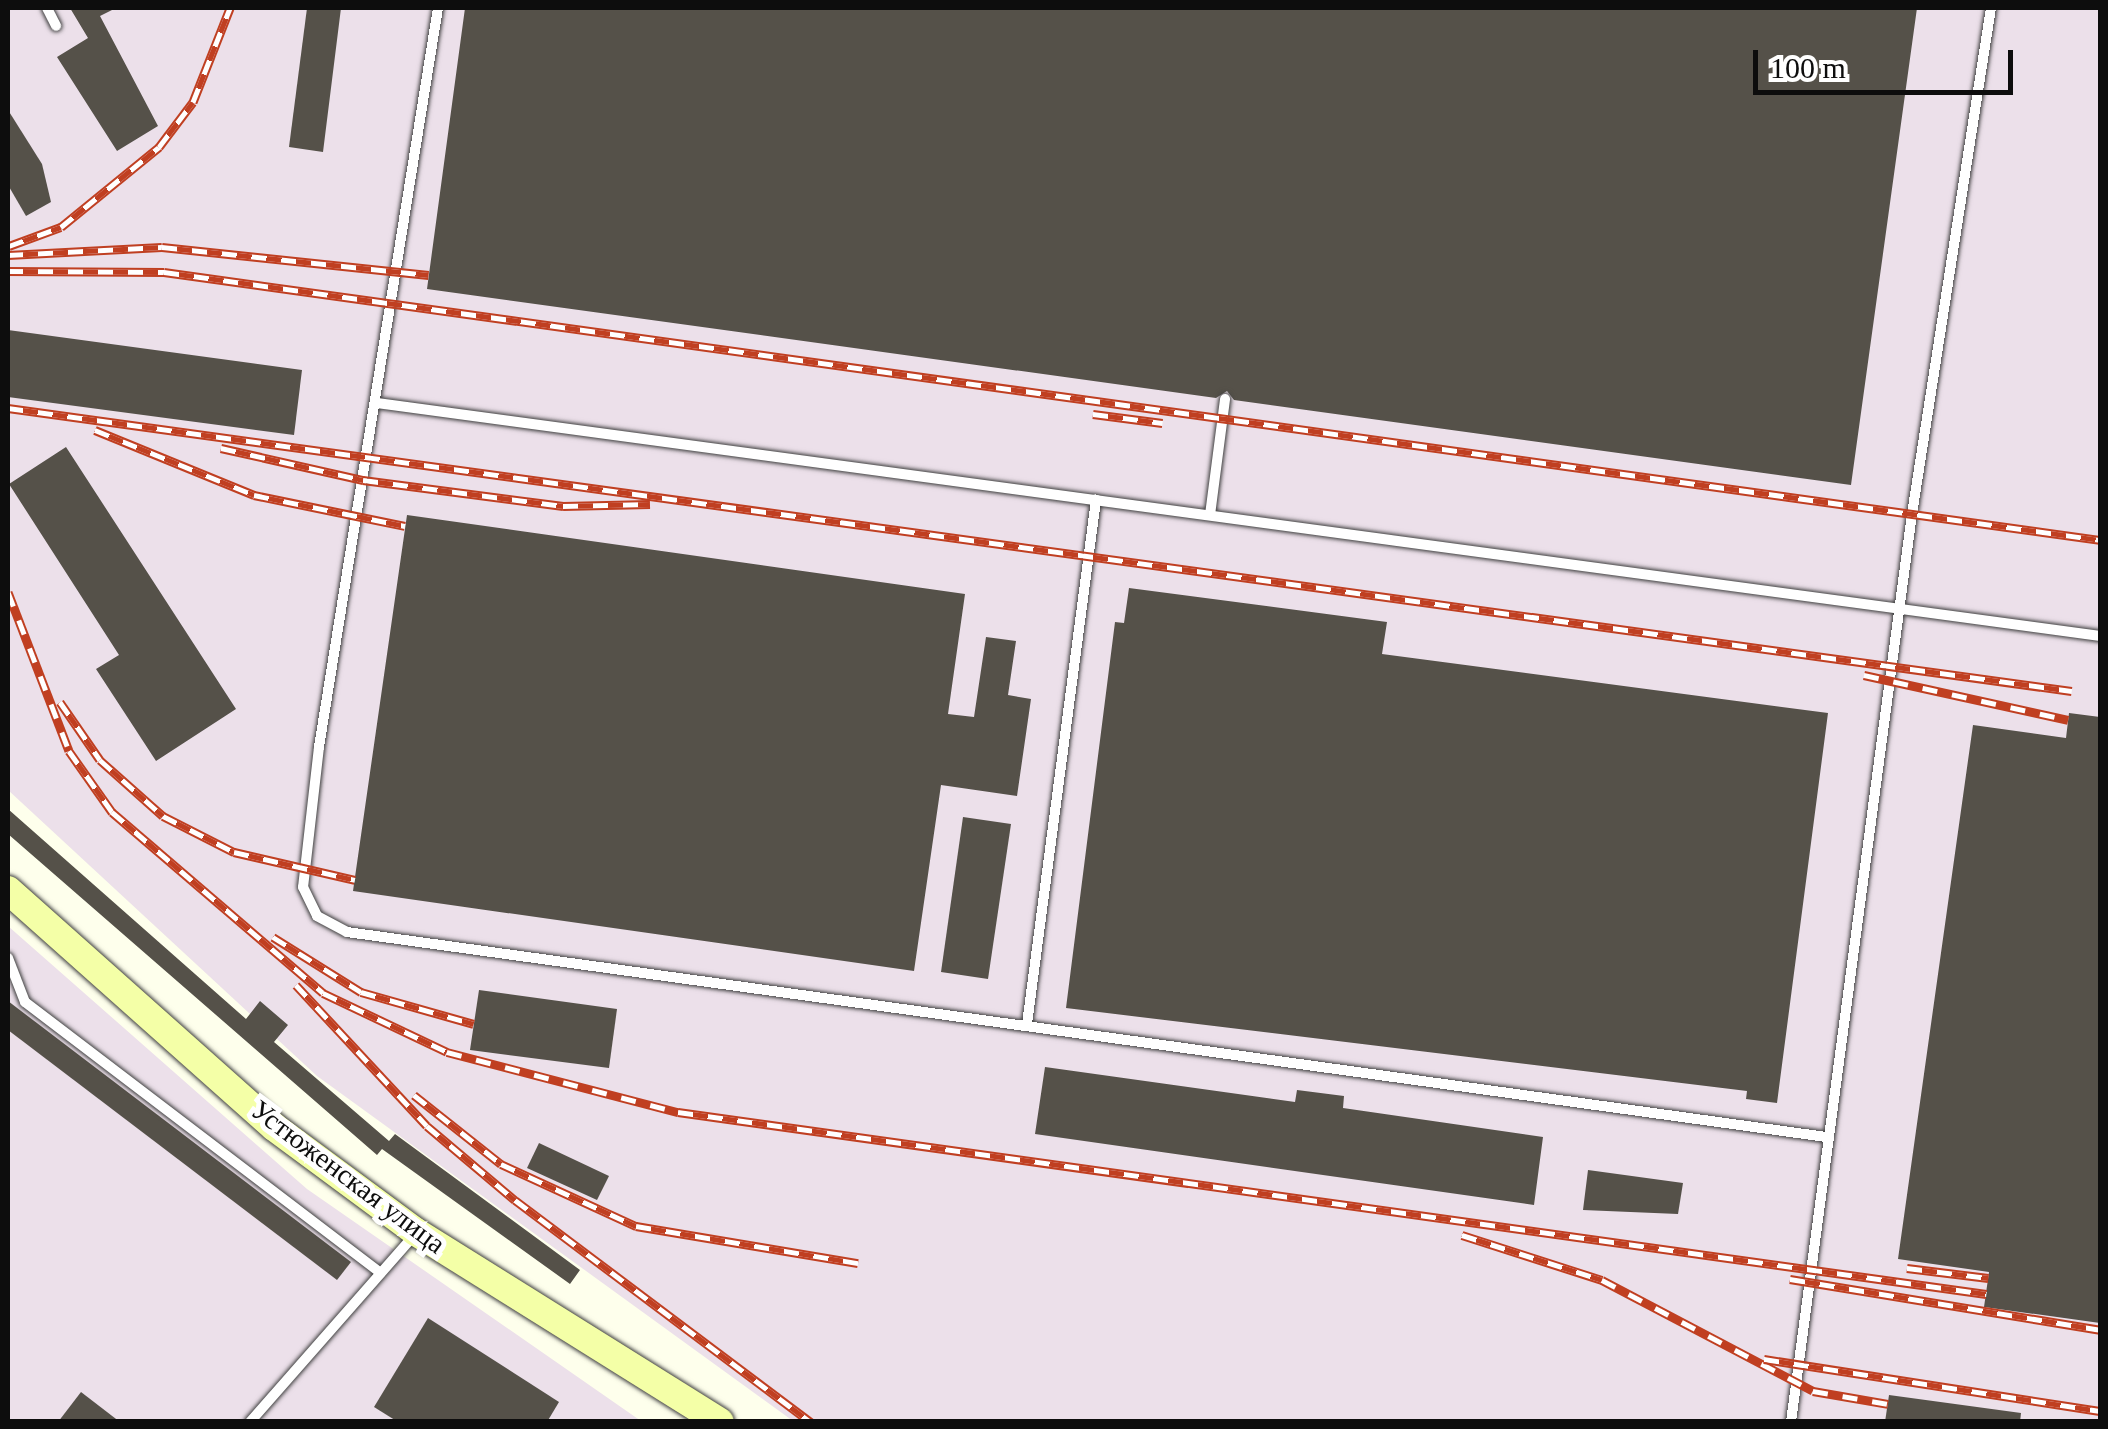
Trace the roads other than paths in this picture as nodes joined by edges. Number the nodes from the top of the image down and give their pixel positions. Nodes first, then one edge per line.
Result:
1 (47, 8) edge
2 (438, 8) edge
3 (1992, 8) edge
4 (56, 26) dead end
5 (1225, 399) dead end
6 (377, 403) junction
7 (1096, 500) junction
8 (1210, 515) junction
9 (1899, 608) junction
10 (2100, 636) edge
11 (8, 890) edge
12 (8, 958) edge
13 (1027, 1024) junction
14 (1826, 1137) junction
15 (416, 1232) junction
16 (381, 1273) junction
17 (250, 1422) edge
18 (720, 1422) edge
19 (1792, 1422) edge

1 - 4 lane
2 - 6 lane
3 - 9 lane
5 - 8 lane
6 - 7 lane
6 - 13 lane
7 - 8 lane
7 - 13 lane
8 - 9 lane
9 - 10 lane
9 - 14 lane
11 - 15 main road, Устюженская улица
12 - 16 lane
13 - 14 lane
14 - 19 lane
15 - 16 lane
15 - 18 main road, Устюженская улица
16 - 17 lane

